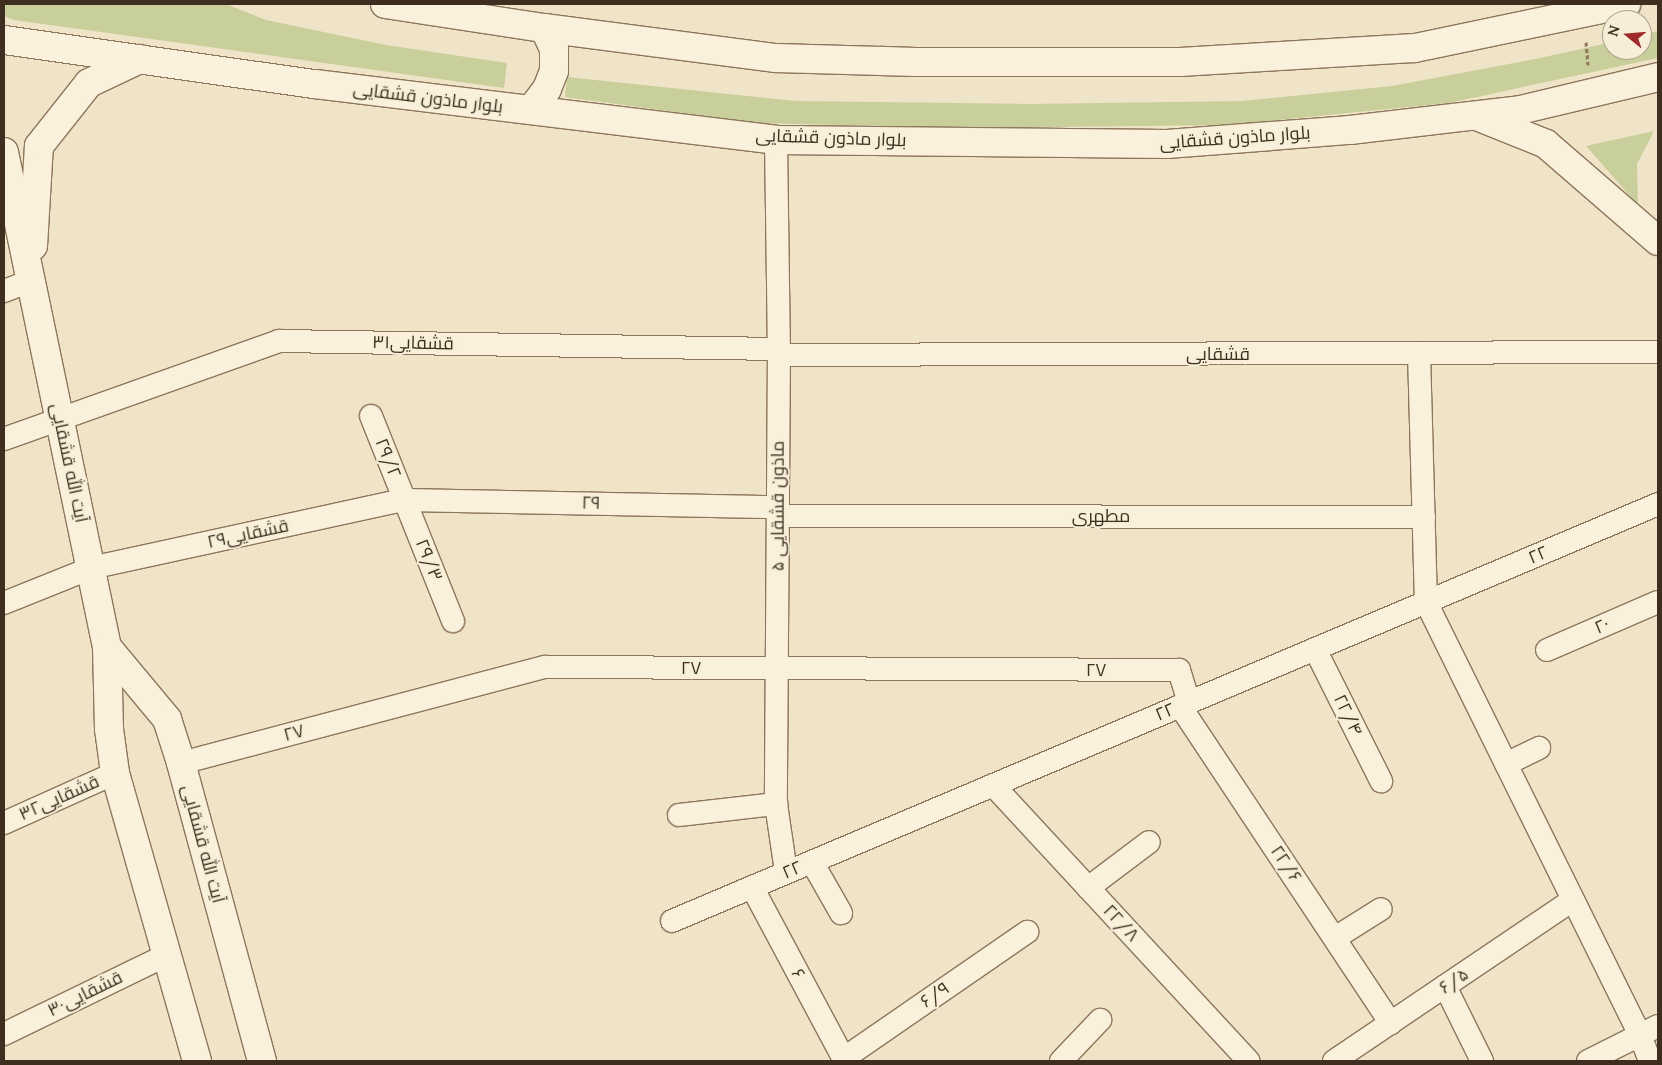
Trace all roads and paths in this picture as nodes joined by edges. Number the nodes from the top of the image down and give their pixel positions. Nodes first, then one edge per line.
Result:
1 (385, 4) edge
2 (1626, 4) edge
3 (1581, 9) edge
4 (544, 28) junction
5 (4, 40) edge
6 (140, 59) junction
7 (1658, 77) edge
8 (1591, 93) junction
9 (531, 110) junction
10 (1475, 115) junction
11 (776, 140) junction
12 (4, 152) edge
13 (1658, 240) edge
14 (32, 280) junction
15 (4, 291) edge
16 (779, 352) junction
17 (1658, 352) edge
18 (1419, 353) junction
19 (371, 416) dead end
20 (60, 419) junction
21 (4, 439) edge
22 (404, 500) junction
23 (1658, 504) edge
24 (778, 511) junction
25 (1424, 517) junction
26 (91, 568) junction
27 (1426, 602) junction
28 (1658, 602) edge
29 (4, 603) edge
30 (453, 620) dead end
31 (107, 647) junction
32 (1315, 649) junction
33 (1547, 650) dead end
34 (777, 668) junction
35 (1185, 704) junction
36 (1539, 748) dead end
37 (181, 763) junction
38 (1506, 764) junction
39 (115, 773) junction
40 (1381, 781) dead end
41 (993, 785) junction
42 (776, 804) junction
43 (679, 815) dead end
44 (4, 823) edge
45 (1149, 842) dead end
46 (812, 862) junction
47 (786, 872) junction
48 (752, 887) junction
49 (1088, 888) junction
50 (1573, 900) junction
51 (1381, 909) dead end
52 (841, 913) dead end
53 (672, 920) dead end
54 (1027, 932) dead end
55 (1335, 938) junction
56 (166, 955) junction
57 (1445, 986) junction
58 (1100, 1020) dead end
59 (1391, 1023) junction
60 (1649, 1031) edge
61 (4, 1034) edge
62 (844, 1060) edge
63 (197, 1061) edge
64 (262, 1061) edge
65 (1061, 1061) edge
66 (1249, 1061) edge
67 (1334, 1061) edge
68 (1482, 1061) edge
69 (1588, 1061) edge
70 (1650, 1061) edge

1 - 4 street
2 - 3 street
3 - 4 street
3 - 8 path
4 - 9 street
5 - 6 street, بلوار ماذون قشقایی
6 - 9 street, بلوار ماذون قشقایی
6 - 14 street
7 - 8 street, بلوار ماذون قشقایی
8 - 10 street, بلوار ماذون قشقایی
9 - 11 street, بلوار ماذون قشقایی
10 - 11 street, بلوار ماذون قشقایی
10 - 13 street
11 - 16 street, ماذون قشقایی ۵
12 - 14 street
14 - 15 street
14 - 20 street, آیت الله قشقایی
16 - 18 street, قشقایی
16 - 20 street, ۳۱قشقایی
16 - 24 street, ماذون قشقایی ۵
17 - 18 street, قشقایی
18 - 25 street
19 - 22 street, ۲۹/۲
20 - 21 street, ۳۱قشقایی
20 - 26 street, آیت الله قشقایی
22 - 24 street, ۲۹
22 - 26 street, قشقایی۲۹
22 - 30 street, ۲۹/۳
23 - 27 street, ۲۲
24 - 25 street, مطهری
24 - 34 street, ماذون قشقایی ۵
25 - 27 street
26 - 29 street, قشقایی۲۹
26 - 31 street, آیت الله قشقایی
27 - 32 street, ۲۲
27 - 38 street
28 - 33 street, ۲۰
31 - 37 street, آیت الله قشقایی
31 - 39 street, آیت الله قشقایی
32 - 35 street, ۲۲
32 - 40 street, ۲۲/۴
34 - 35 street, ۲۷
34 - 37 street, ۲۷
34 - 42 street, ماذون قشقایی ۵
35 - 41 street, ۲۲
35 - 55 street, ۲۲/۶
36 - 38 street
37 - 64 street, آیت الله قشقایی
38 - 50 street
39 - 44 street, قشقایی۳۲
39 - 56 street, آیت الله قشقایی
41 - 46 street, ۲۲
41 - 49 street, ۲۲/۸
42 - 43 street
42 - 47 street, ماذون قشقایی ۵
45 - 49 street
46 - 47 street, ۲۲
46 - 52 street
47 - 48 street, ۲۲
48 - 53 street, ۲۲
48 - 62 street, ۶
49 - 66 street, ۲۲/۸
50 - 57 street, ۶/۵
50 - 60 street
51 - 55 street
54 - 62 street, ۶/۹
55 - 59 street, ۲۲/۶
56 - 61 street, قشقایی۳۰
56 - 63 street, آیت الله قشقایی
57 - 59 street, ۶/۵
57 - 68 street
58 - 65 street
59 - 67 street, ۶/۵
60 - 69 street
60 - 70 street

